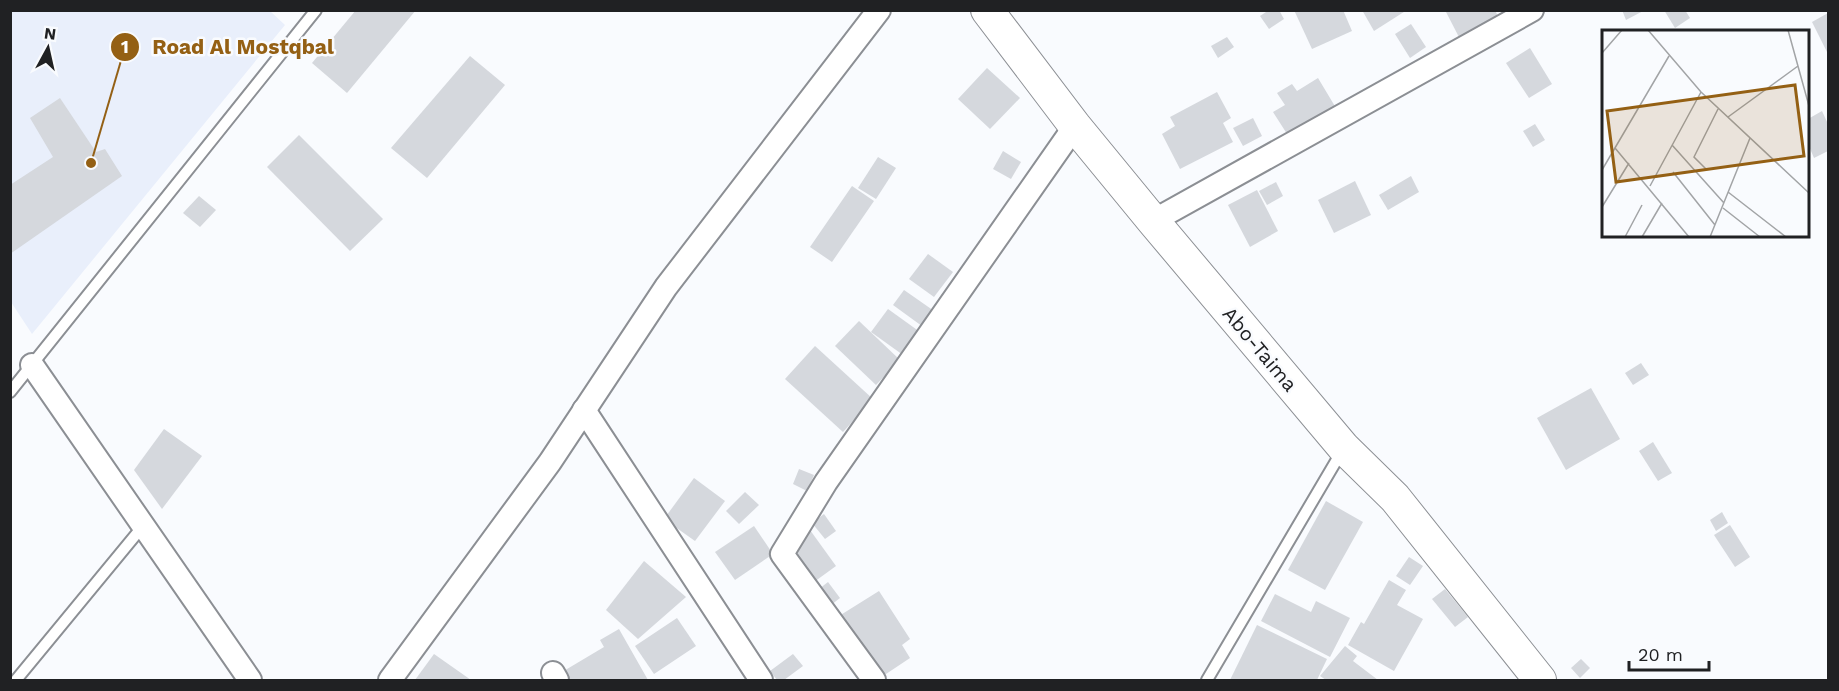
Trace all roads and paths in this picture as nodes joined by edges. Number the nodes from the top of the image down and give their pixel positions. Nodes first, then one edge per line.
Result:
1 (316, 10) edge
2 (879, 10) edge
3 (987, 10) edge
4 (1532, 10) edge
5 (1075, 126) junction
6 (1153, 221) junction
7 (32, 365) junction
8 (10, 392) edge
9 (584, 410) junction
10 (1344, 448) junction
11 (143, 526) junction
12 (16, 681) edge
13 (250, 681) edge
14 (390, 681) edge
15 (761, 681) edge
16 (874, 681) edge
17 (1207, 681) edge
18 (1540, 681) edge

1 - 7 lane
2 - 9 street
3 - 5 street, Abo-Taima
4 - 6 street
5 - 6 street, Abo-Taima
5 - 16 street
6 - 10 street, Abo-Taima
7 - 8 lane
7 - 11 street
9 - 14 street
9 - 15 street
10 - 17 lane
10 - 18 street, Abo-Taima
11 - 12 lane
11 - 13 street

